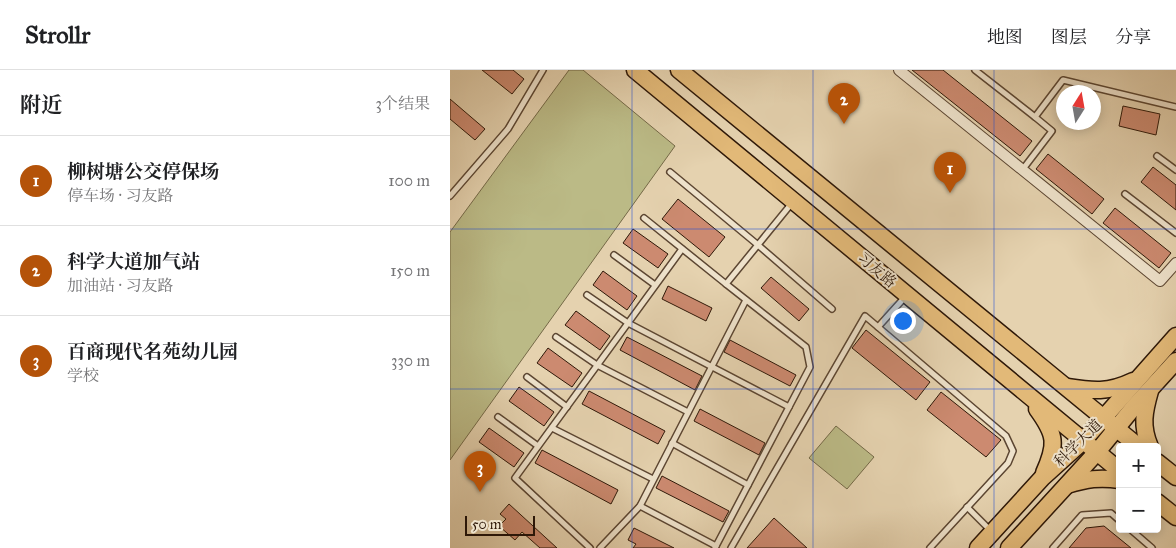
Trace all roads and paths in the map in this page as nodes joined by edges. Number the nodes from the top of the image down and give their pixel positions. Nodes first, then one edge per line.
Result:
1 (543, 70) edge
2 (635, 70) edge
3 (679, 70) edge
4 (899, 70) edge
5 (975, 70) edge
6 (1176, 107) edge
7 (1036, 117) junction
8 (1157, 156) dead end
9 (1022, 170) junction
10 (1176, 170) edge
11 (670, 172) dead end
12 (1125, 194) dead end
13 (450, 196) edge
14 (794, 201) junction
15 (644, 218) dead end
16 (1176, 233) edge
17 (758, 245) junction
18 (682, 249) junction
19 (614, 254) dead end
20 (1176, 263) edge
21 (726, 284) junction
22 (655, 285) junction
23 (587, 295) dead end
24 (907, 295) junction
25 (746, 300) junction
26 (832, 309) dead end
27 (628, 323) junction
28 (878, 327) junction
29 (1176, 336) edge
30 (556, 337) dead end
31 (1176, 361) edge
32 (597, 365) junction
33 (712, 366) junction
34 (527, 377) dead end
35 (1144, 384) junction
36 (1066, 387) junction
37 (1026, 393) junction
38 (567, 407) junction
39 (789, 407) junction
40 (688, 412) junction
41 (498, 417) dead end
42 (1103, 417) junction
43 (552, 428) junction
44 (1116, 428) junction
45 (1083, 441) junction
46 (672, 443) junction
47 (1134, 443) edge
48 (1148, 443) edge
49 (538, 446) junction
50 (1097, 452) junction
51 (1161, 465) edge
52 (1116, 468) edge
53 (1176, 477) edge
54 (1042, 478) junction
55 (653, 479) junction
56 (1116, 480) edge
57 (748, 485) junction
58 (1067, 485) junction
59 (1161, 505) edge
60 (640, 506) junction
61 (967, 507) junction
62 (1176, 517) edge
63 (1116, 518) edge
64 (993, 532) junction
65 (1135, 533) edge
66 (715, 547) edge
67 (590, 548) edge
68 (600, 548) edge
69 (731, 548) edge
70 (930, 548) edge
71 (978, 548) edge
72 (1009, 548) edge
73 (1053, 548) edge
74 (1152, 548) edge

1 - 13 lane
2 - 14 main road, 习友路
3 - 36 main road, 习友路
4 - 9 street
5 - 7 lane
6 - 7 lane
7 - 9 lane
8 - 10 lane
9 - 20 street
11 - 17 lane
12 - 16 lane
14 - 17 lane
14 - 24 main road, 习友路
15 - 18 lane
17 - 21 lane
17 - 26 lane
18 - 21 lane
18 - 22 lane
19 - 22 lane
21 - 25 lane
22 - 27 lane
23 - 27 lane
24 - 28 lane
24 - 37 main road, 习友路
25 - 33 lane
25 - 39 lane
27 - 32 lane
27 - 33 lane
28 - 61 lane
28 - 69 lane
29 - 35 main road, 科学大道
30 - 32 lane
31 - 35 main road, 科学大道
32 - 38 lane
32 - 40 lane
33 - 39 lane
33 - 40 lane
34 - 38 lane
35 - 36 main road
35 - 42 main road, 科学大道
35 - 44 main road, 科学大道
35 - 48 main road
36 - 42 main road, 习友路
37 - 45 main road, 习友路
37 - 54 main road
38 - 43 lane
39 - 57 lane
40 - 46 lane
41 - 49 lane
42 - 44 main road, 习友路
42 - 45 main road, 科学大道
43 - 49 lane
43 - 55 lane
44 - 47 main road, 习友路
44 - 50 main road, 科学大道
45 - 50 main road, 习友路
45 - 54 main road, 科学大道
46 - 55 lane
46 - 57 lane
49 - 67 lane
50 - 52 main road, 习友路
50 - 58 main road, 科学大道
51 - 53 main road
54 - 64 main road, 科学大道
55 - 60 lane
56 - 58 main road
57 - 66 lane
58 - 72 main road, 科学大道
59 - 62 main road
60 - 66 lane
60 - 68 lane
61 - 64 lane
61 - 70 lane
63 - 73 lane
64 - 71 main road, 科学大道
65 - 74 lane

